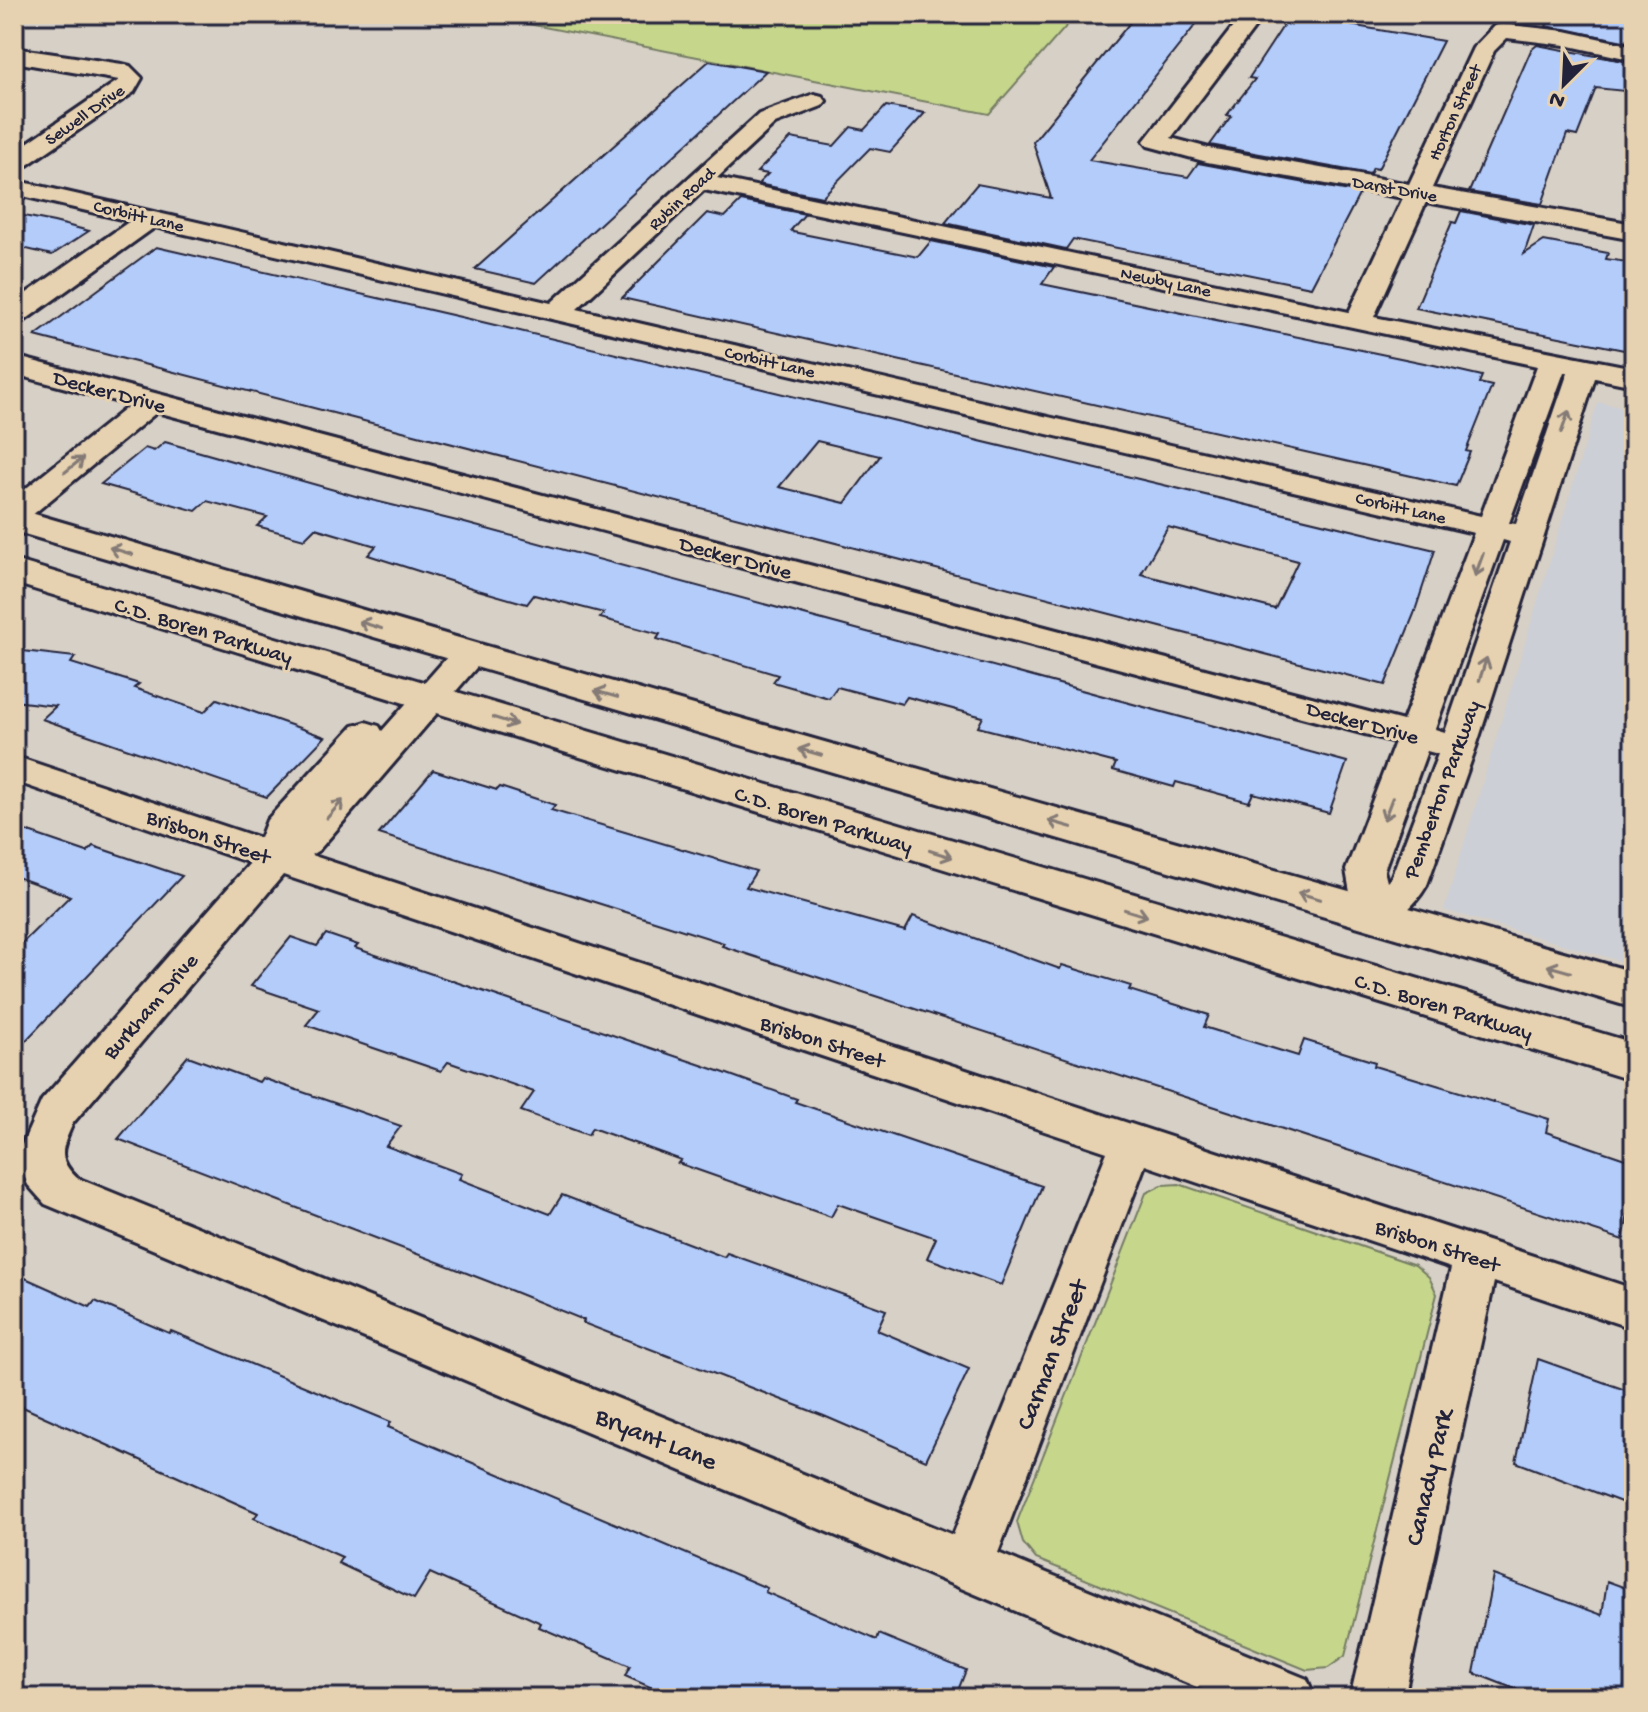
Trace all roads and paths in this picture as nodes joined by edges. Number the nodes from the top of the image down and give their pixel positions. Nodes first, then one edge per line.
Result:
1 (1254, 14) edge
2 (1634, 53) edge
3 (14, 55) edge
4 (814, 101) dead end
5 (14, 163) edge
6 (699, 182) junction
7 (14, 187) edge
8 (1416, 191) junction
9 (151, 218) junction
10 (1634, 232) edge
11 (557, 312) junction
12 (14, 315) edge
13 (1358, 322) junction
14 (1569, 363) junction
15 (14, 365) edge
16 (1634, 377) edge
17 (140, 398) junction
18 (14, 483) edge
19 (14, 517) edge
20 (1492, 528) junction
21 (1526, 536) junction
22 (14, 571) edge
23 (457, 650) junction
24 (418, 695) junction
25 (1416, 735) junction
26 (1458, 747) junction
27 (14, 768) edge
28 (276, 858) junction
29 (1374, 915) junction
30 (1355, 979) junction
31 (1634, 990) edge
32 (1634, 1062) edge
33 (1132, 1143) junction
34 (39, 1161) joint
35 (1477, 1257) junction
36 (1634, 1309) edge
37 (967, 1565) junction
38 (1288, 1698) edge
39 (1377, 1698) edge

1 - 8 street, Darst Drive
2 - 8 street, Horton Street
3 - 5 street, Sewell Drive
4 - 6 street, Rubin Road
6 - 11 street, Rubin Road
6 - 13 street, Newby Lane
7 - 9 street, Corbitt Lane
8 - 10 street, Darst Drive
8 - 13 street, Horton Street
9 - 11 street, Corbitt Lane
9 - 12 street
11 - 20 street, Corbitt Lane
13 - 14 street, Newby Lane
14 - 16 street, Newby Lane
14 - 20 street, Pemberton Parkway
21 -> 14 street, Pemberton Parkway
15 - 17 street, Decker Drive
17 - 18 street
19 -> 17 street
17 - 25 street, Decker Drive
23 -> 19 street
20 - 21 street, Corbitt Lane
20 -> 25 street, Pemberton Parkway
26 -> 21 street, Pemberton Parkway
22 - 24 street, C.D. Boren Parkway
23 - 24 street, Burkham Drive
29 -> 23 street
24 - 28 street, Burkham Drive
24 -> 30 street, C.D. Boren Parkway
25 - 26 street, Decker Drive
25 -> 29 street, Pemberton Parkway
26 - 29 street, Pemberton Parkway
27 - 28 street, Brisbon Street
28 - 33 street, Brisbon Street
28 - 34 street, Burkham Drive
29 - 30 street
31 -> 29 street
30 - 32 street, C.D. Boren Parkway
33 - 35 street, Brisbon Street
33 - 37 street, Carman Street
34 - 37 street, Bryant Lane
35 - 36 street, Brisbon Street
35 - 39 street, Canady Park
37 - 38 street, Bryant Lane

